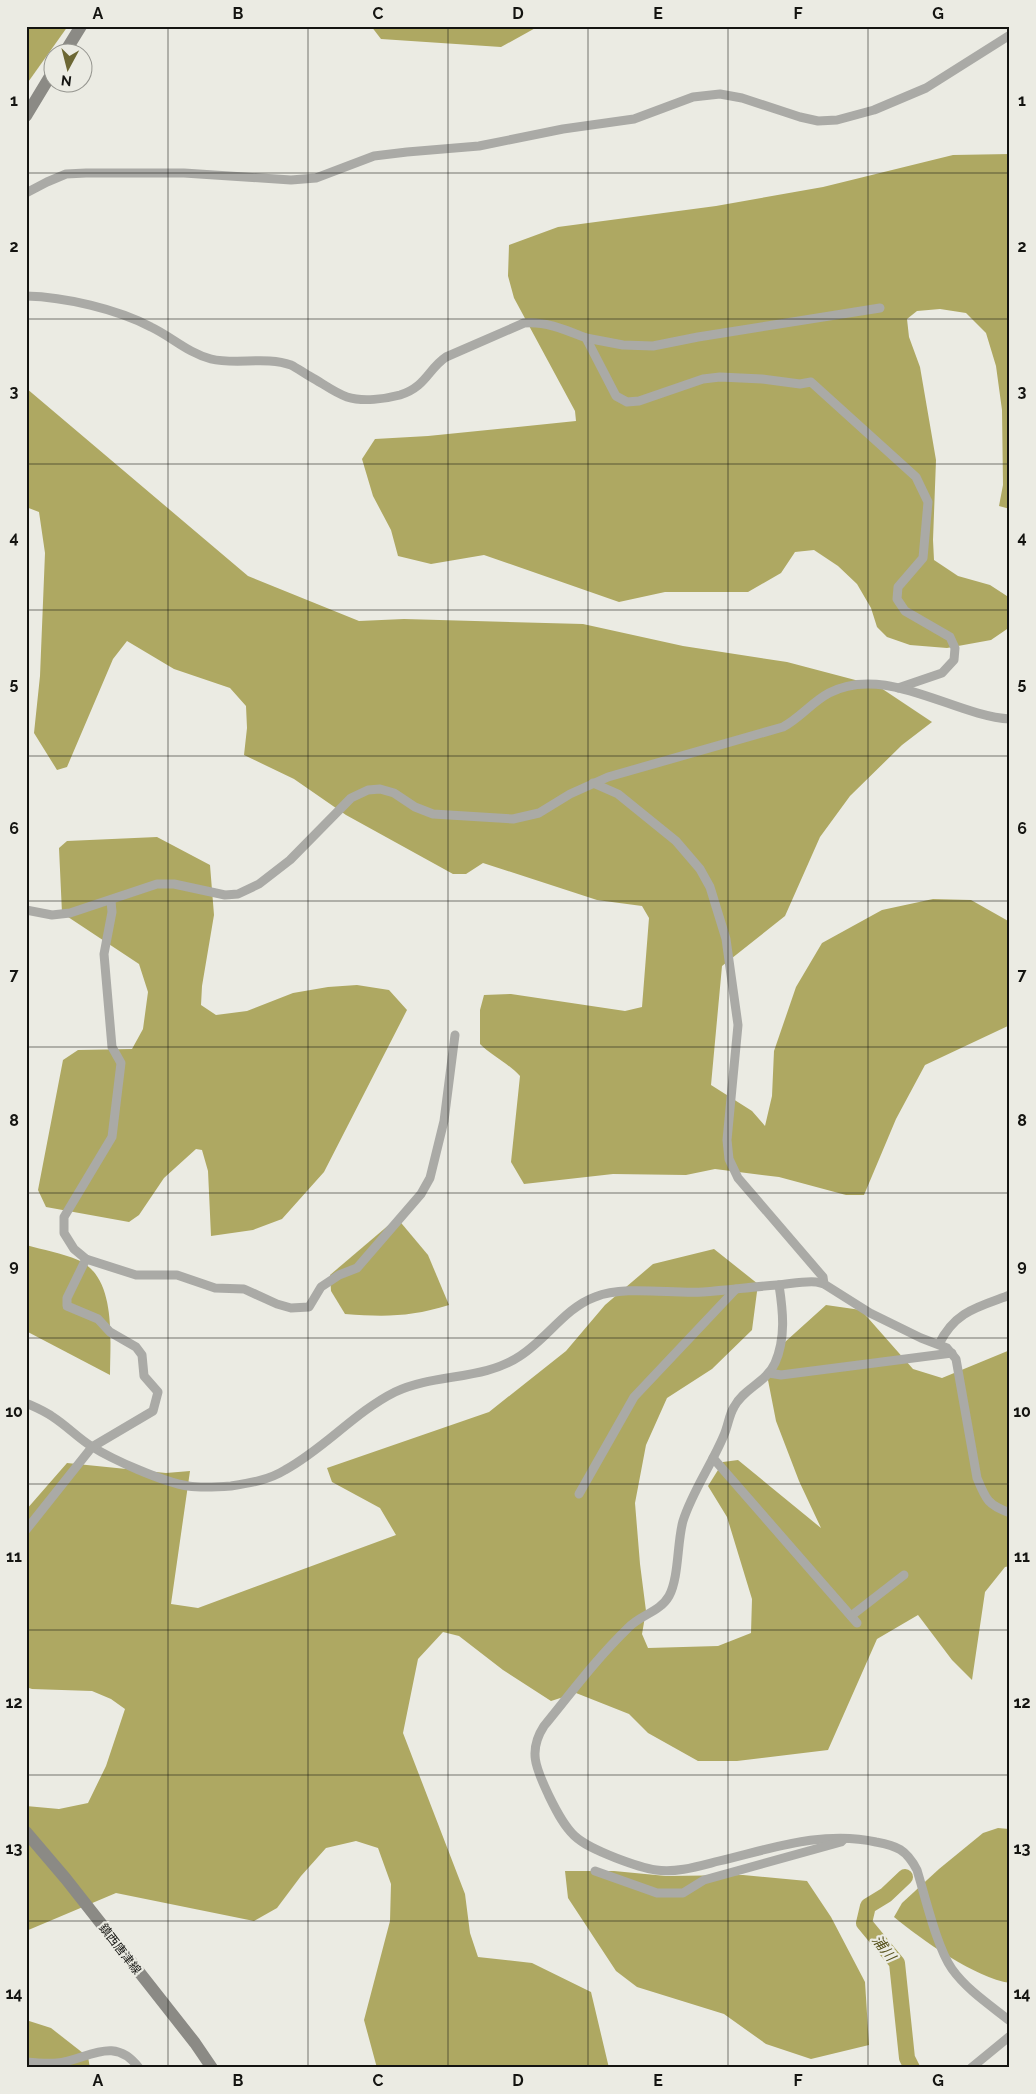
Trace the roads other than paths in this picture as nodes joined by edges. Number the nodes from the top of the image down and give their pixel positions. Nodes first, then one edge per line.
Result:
1 (81, 26) edge
2 (1010, 35) edge
3 (71, 42) edge
4 (42, 90) edge
5 (26, 116) edge
6 (26, 193) edge
7 (26, 296) edge
8 (880, 308) dead end
9 (586, 338) junction
10 (898, 688) junction
11 (1010, 719) edge
12 (593, 782) junction
13 (111, 901) junction
14 (26, 910) edge
15 (455, 1035) dead end
16 (86, 1259) junction
17 (824, 1284) junction
18 (779, 1285) junction
19 (736, 1289) junction
20 (1010, 1295) edge
21 (939, 1344) junction
22 (952, 1353) junction
23 (769, 1373) junction
24 (26, 1403) edge
25 (92, 1447) junction
26 (713, 1458) junction
27 (578, 1494) dead end
28 (1010, 1513) edge
29 (26, 1530) edge
30 (904, 1574) dead end
31 (26, 1832) edge
32 (846, 1837) junction
33 (595, 1871) dead end
34 (1010, 2021) edge
35 (1010, 2036) edge
36 (26, 2062) edge
37 (139, 2068) edge
38 (212, 2068) edge
39 (971, 2068) edge

1 - 3 main road
2 - 6 street
4 - 5 main road
7 - 9 street
8 - 9 street
9 - 10 street
10 - 11 street
10 - 12 street
12 - 13 street
12 - 17 street
13 - 14 street
13 - 16 street
15 - 16 street
16 - 25 street
17 - 18 street
17 - 21 street
18 - 19 street
18 - 23 street
19 - 25 street
19 - 27 street
20 - 21 street
21 - 22 street
22 - 23 street
22 - 28 street
23 - 26 street
24 - 25 street
25 - 29 street
26 - 30 street
26 - 32 street
31 - 38 main road, 鎮西唐津線
32 - 33 street
32 - 34 street
35 - 39 street
36 - 37 street

